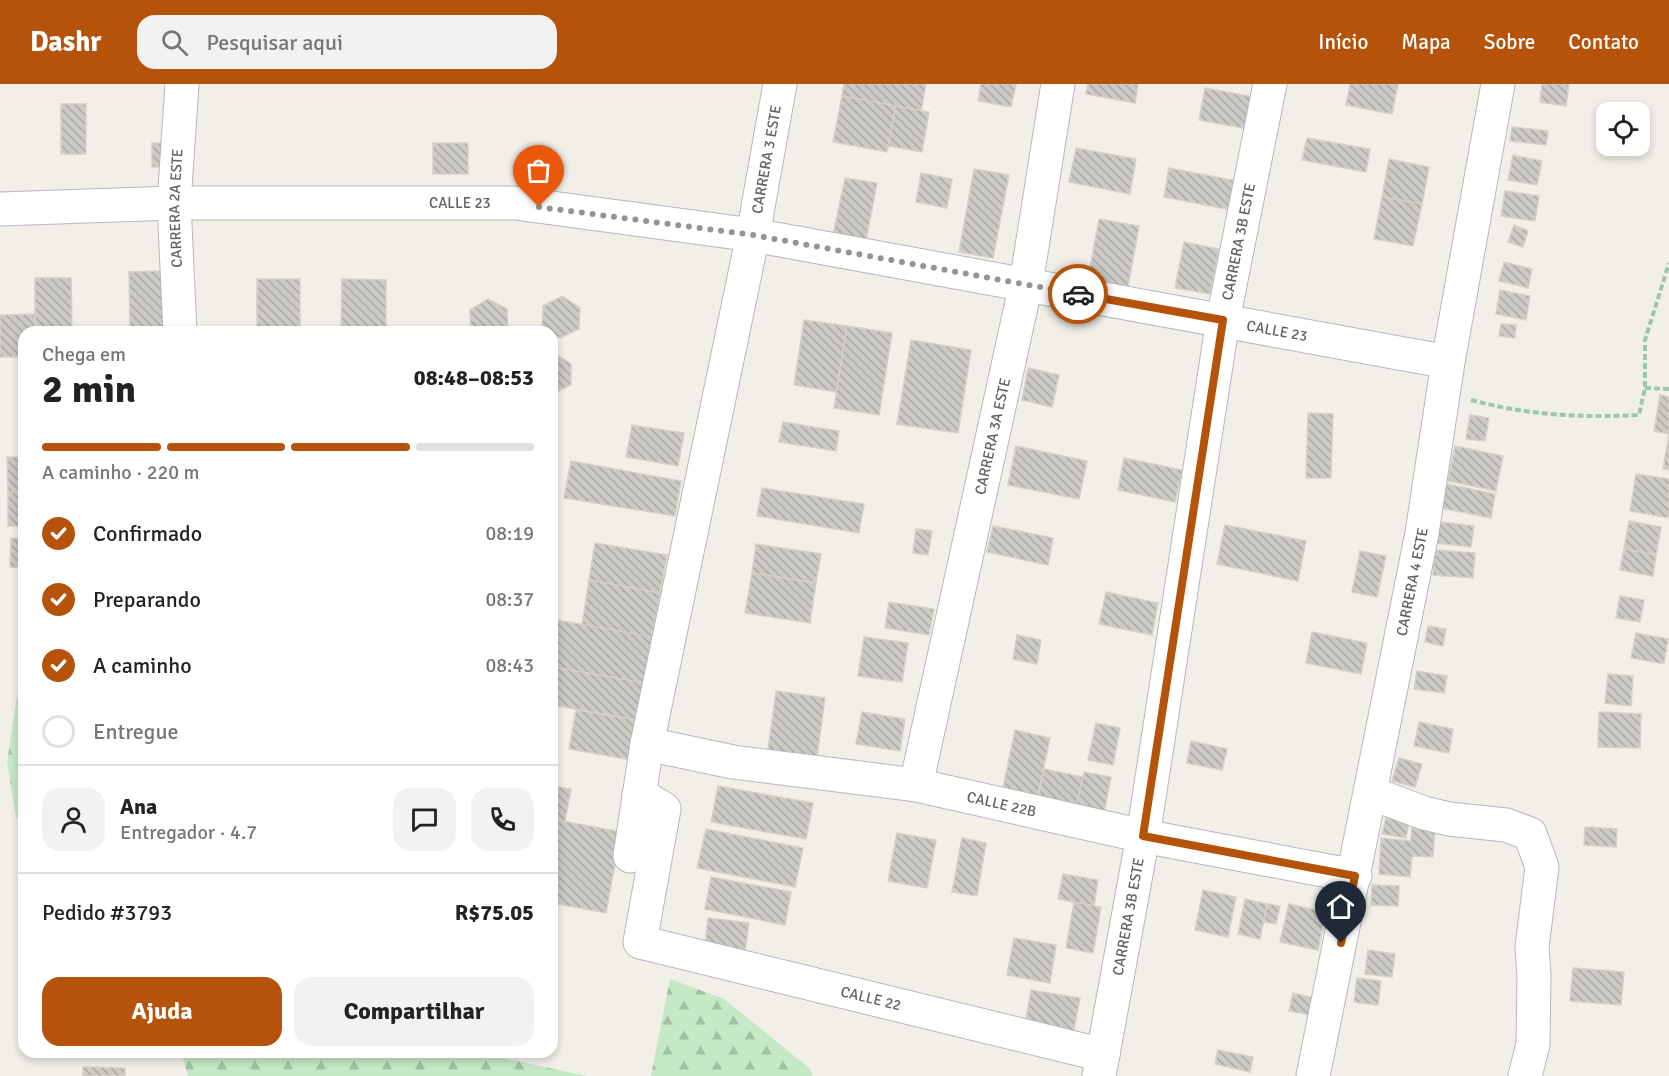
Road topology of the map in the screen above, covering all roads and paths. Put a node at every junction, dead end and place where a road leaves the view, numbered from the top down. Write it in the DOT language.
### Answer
graph roads {
  1 [pos="182,84"];
  2 [pos="780,84"];
  3 [pos="1058,84"];
  4 [pos="1270,84"];
  5 [pos="1498,84"];
  6 [pos="174,203"];
  7 [pos="0,209"];
  8 [pos="753,235"];
  9 [pos="1669,263"];
  10 [pos="1026,284"];
  11 [pos="1223,320"];
  12 [pos="180,326"];
  13 [pos="1446,377"];
  14 [pos="1645,387"];
  15 [pos="1669,389"];
  16 [pos="674,750"];
  17 [pos="916,785"];
  18 [pos="639,794"];
  19 [pos="1371,794"];
  20 [pos="1143,836"];
  21 [pos="630,856"];
  22 [pos="1355,876"];
  23 [pos="1101,1066"];
  24 [pos="1313,1076"];
  25 [pos="1526,1076"];
  1 -- 6 [label="street, CARRERA 2A ESTE"];
  2 -- 8 [label="street, CARRERA 3 ESTE"];
  3 -- 10 [label="street, CARRERA 3A ESTE"];
  4 -- 11 [label="street, CARRERA 3B ESTE"];
  5 -- 13 [label="street, CARRERA 4 ESTE"];
  6 -- 7 [label="street, CALLE 23"];
  6 -- 8 [label="street, CALLE 23"];
  6 -- 12 [label="street, CARRERA 2A ESTE"];
  8 -- 10 [label="street, CALLE 23"];
  8 -- 16 [label="street, CARRERA 3 ESTE"];
  9 -- 14 [label="path"];
  10 -- 11 [label="street, CALLE 23"];
  10 -- 17 [label="street, CARRERA 3A ESTE"];
  11 -- 13 [label="street, CALLE 23"];
  11 -- 20 [label="street, CARRERA 3B ESTE"];
  13 -- 14 [label="path"];
  13 -- 19 [label="street, CARRERA 4 ESTE"];
  14 -- 15 [label="path"];
  16 -- 17 [label="street, CALLE 22B"];
  16 -- 18 [label="street, CARRERA 3 ESTE"];
  17 -- 20 [label="street, CALLE 22B"];
  18 -- 21 [label="street, CARRERA 3 ESTE"];
  18 -- 23 [label="street, CALLE 22"];
  19 -- 22 [label="street, CARRERA 4 ESTE"];
  19 -- 25 [label="street"];
  20 -- 22 [label="street, CALLE 22B"];
  20 -- 23 [label="street, CARRERA 3B ESTE"];
  22 -- 24 [label="street, CARRERA 4 ESTE"];
}
